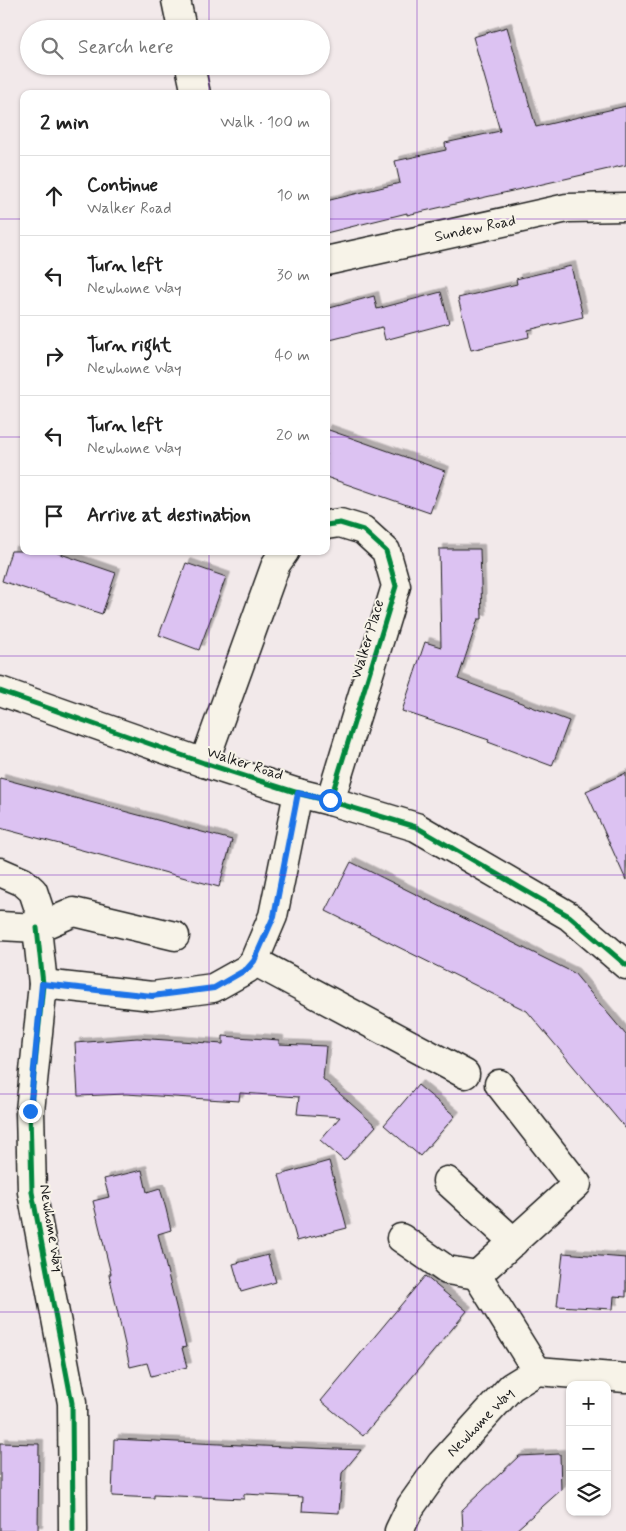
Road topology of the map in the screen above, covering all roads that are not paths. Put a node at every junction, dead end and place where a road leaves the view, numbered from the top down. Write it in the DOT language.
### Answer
graph roads {
  1 [pos="176,0"];
  2 [pos="180,20"];
  3 [pos="192,75"];
  4 [pos="195,90"];
  5 [pos="626,207"];
  6 [pos="330,260"];
  7 [pos="330,524"];
  8 [pos="282,555"];
  9 [pos="0,691"];
  10 [pos="204,763"];
  11 [pos="298,793"];
  12 [pos="330,800"];
  13 [pos="0,872"];
  14 [pos="0,926"];
  15 [pos="37,928"];
  16 [pos="175,936"];
  17 [pos="254,961"];
  18 [pos="626,966"];
  19 [pos="42,984"];
  20 [pos="465,1074"];
  21 [pos="498,1084"];
  22 [pos="448,1181"];
  23 [pos="401,1238"];
  24 [pos="514,1242"];
  25 [pos="477,1276"];
  26 [pos="537,1371"];
  27 [pos="626,1378"];
  28 [pos="72,1531"];
  29 [pos="398,1531"];
  1 -- 2 [label="street"];
  3 -- 4 [label="street"];
  5 -- 6 [label="street, Sundew Road"];
  7 -- 12 [label="street, Walker Place"];
  8 -- 10 [label="street"];
  9 -- 10 [label="street, Walker Road"];
  10 -- 11 [label="street, Walker Road"];
  11 -- 12 [label="street, Walker Road"];
  11 -- 17 [label="street"];
  12 -- 18 [label="street, Walker Road"];
  13 -- 15 [label="street, Newhome Way"];
  14 -- 15 [label="street"];
  15 -- 16 [label="street"];
  15 -- 19 [label="street, Newhome Way"];
  17 -- 19 [label="street"];
  17 -- 20 [label="street"];
  19 -- 28 [label="street, Newhome Way"];
  21 -- 24 [label="street"];
  22 -- 24 [label="street"];
  23 -- 25 [label="street"];
  24 -- 25 [label="street"];
  25 -- 26 [label="street"];
  26 -- 27 [label="street"];
  26 -- 29 [label="street, Newhome Way"];
}
